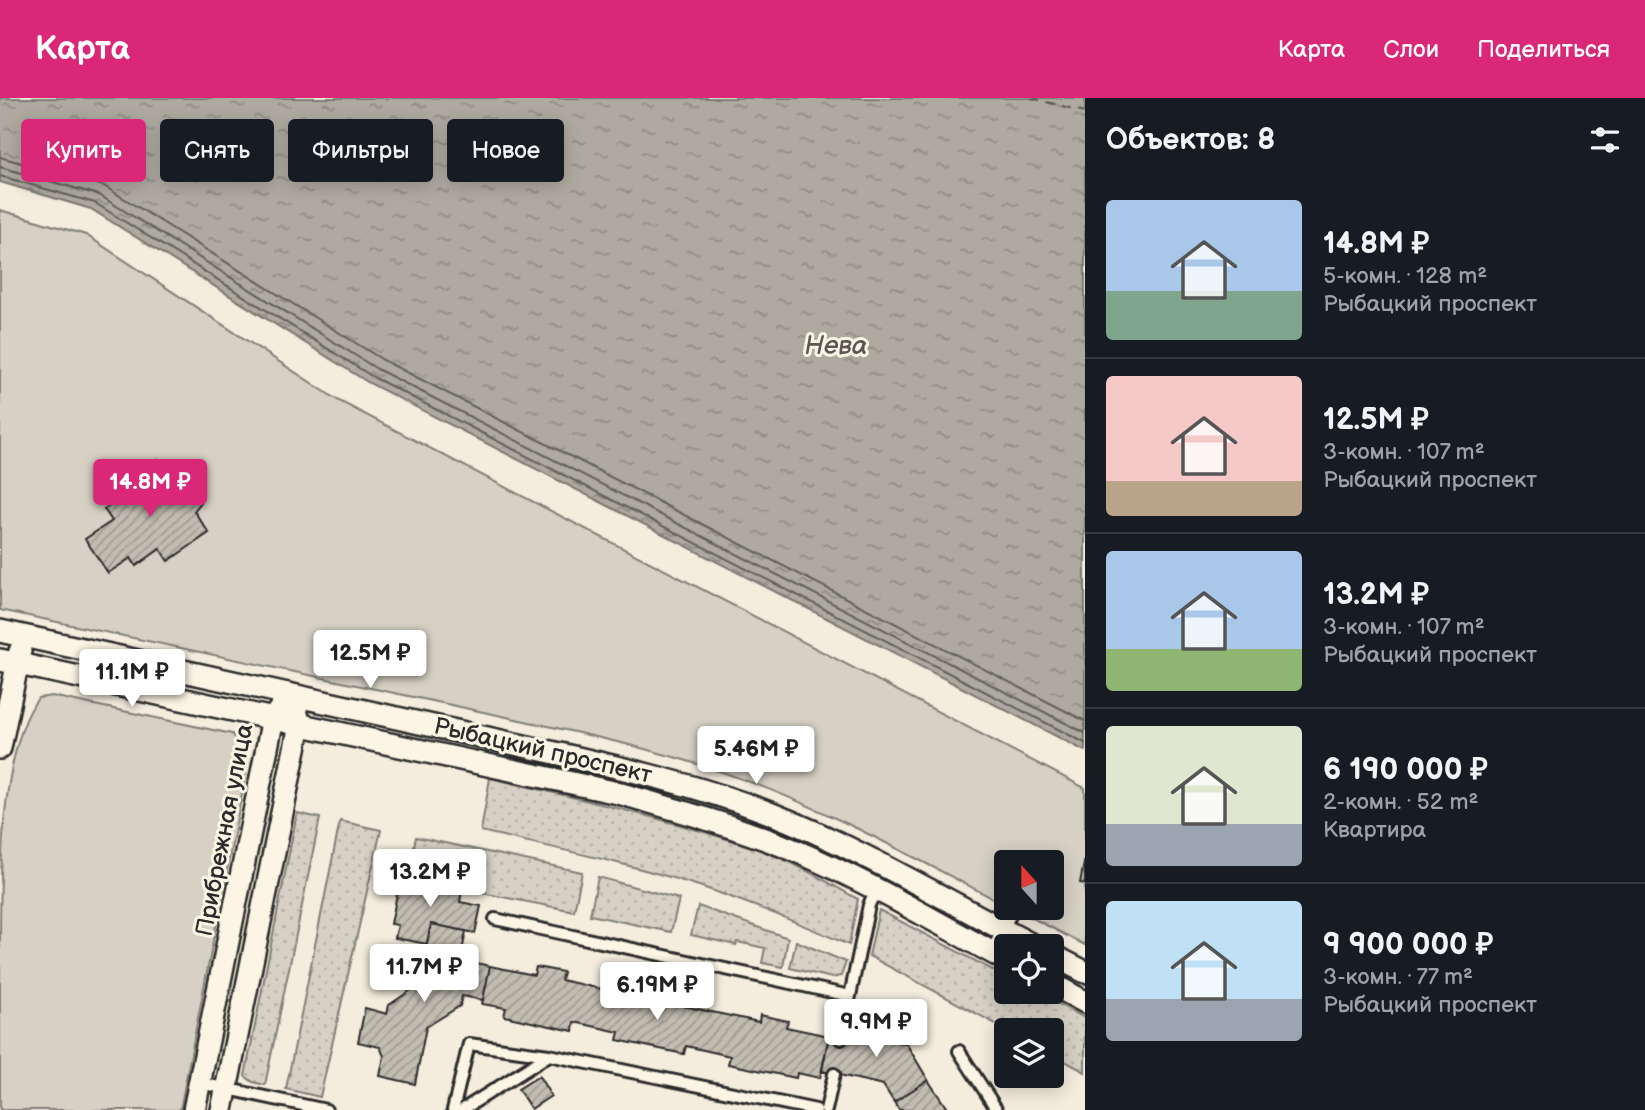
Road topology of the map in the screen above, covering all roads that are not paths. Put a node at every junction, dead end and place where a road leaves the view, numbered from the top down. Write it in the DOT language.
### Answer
graph roads {
  1 [pos="0,631"];
  2 [pos="23,636"];
  3 [pos="9,662"];
  4 [pos="292,694"];
  5 [pos="273,718"];
  6 [pos="300,724"];
  7 [pos="0,748"];
  8 [pos="887,868"];
  9 [pos="876,890"];
  10 [pos="495,919"];
  11 [pos="1008,920"];
  12 [pos="1003,930"];
  13 [pos="1002,934"];
  14 [pos="1011,934"];
  15 [pos="994,953"];
  16 [pos="1064,961"];
  17 [pos="1085,972"];
  18 [pos="1064,991"];
  19 [pos="850,996"];
  20 [pos="1085,1002"];
  21 [pos="841,1039"];
  22 [pos="959,1051"];
  23 [pos="549,1055"];
  24 [pos="834,1074"];
  25 [pos="200,1083"];
  26 [pos="226,1088"];
  27 [pos="194,1110"];
  28 [pos="222,1110"];
  29 [pos="321,1110"];
  30 [pos="453,1110"];
  31 [pos="462,1110"];
  32 [pos="816,1110"];
  33 [pos="826,1110"];
  34 [pos="997,1110"];
  1 -- 2 [label="street, Рыбацкий проспект"];
  2 -- 3 [label="street"];
  2 -- 4 [label="street, Рыбацкий проспект"];
  3 -- 5 [label="street, Рыбацкий проспект"];
  3 -- 7 [label="street"];
  4 -- 5 [label="street, Прибрежная улица"];
  4 -- 6 [label="street"];
  4 -- 8 [label="street, Рыбацкий проспект"];
  5 -- 6 [label="street, Рыбацкий проспект"];
  5 -- 25 [label="street, Прибрежная улица"];
  6 -- 9 [label="street, Рыбацкий проспект"];
  6 -- 26 [label="street"];
  8 -- 9 [label="lane"];
  8 -- 12 [label="street, Рыбацкий проспект"];
  9 -- 15 [label="street, Рыбацкий проспект"];
  9 -- 19 [label="lane"];
  10 -- 19 [label="lane"];
  11 -- 12 [label="lane"];
  12 -- 13 [label="lane"];
  12 -- 14 [label="street, Рыбацкий проспект"];
  16 -- 17 [label="street"];
  18 -- 20 [label="street"];
  19 -- 21 [label="lane"];
  22 -- 34 [label="lane"];
  23 -- 30 [label="lane"];
  23 -- 31 [label="lane"];
  23 -- 32 [label="lane"];
  24 -- 33 [label="lane"];
  25 -- 26 [label="lane"];
  25 -- 27 [label="street, Прибрежная улица"];
  26 -- 28 [label="street"];
  26 -- 29 [label="lane"];
}
